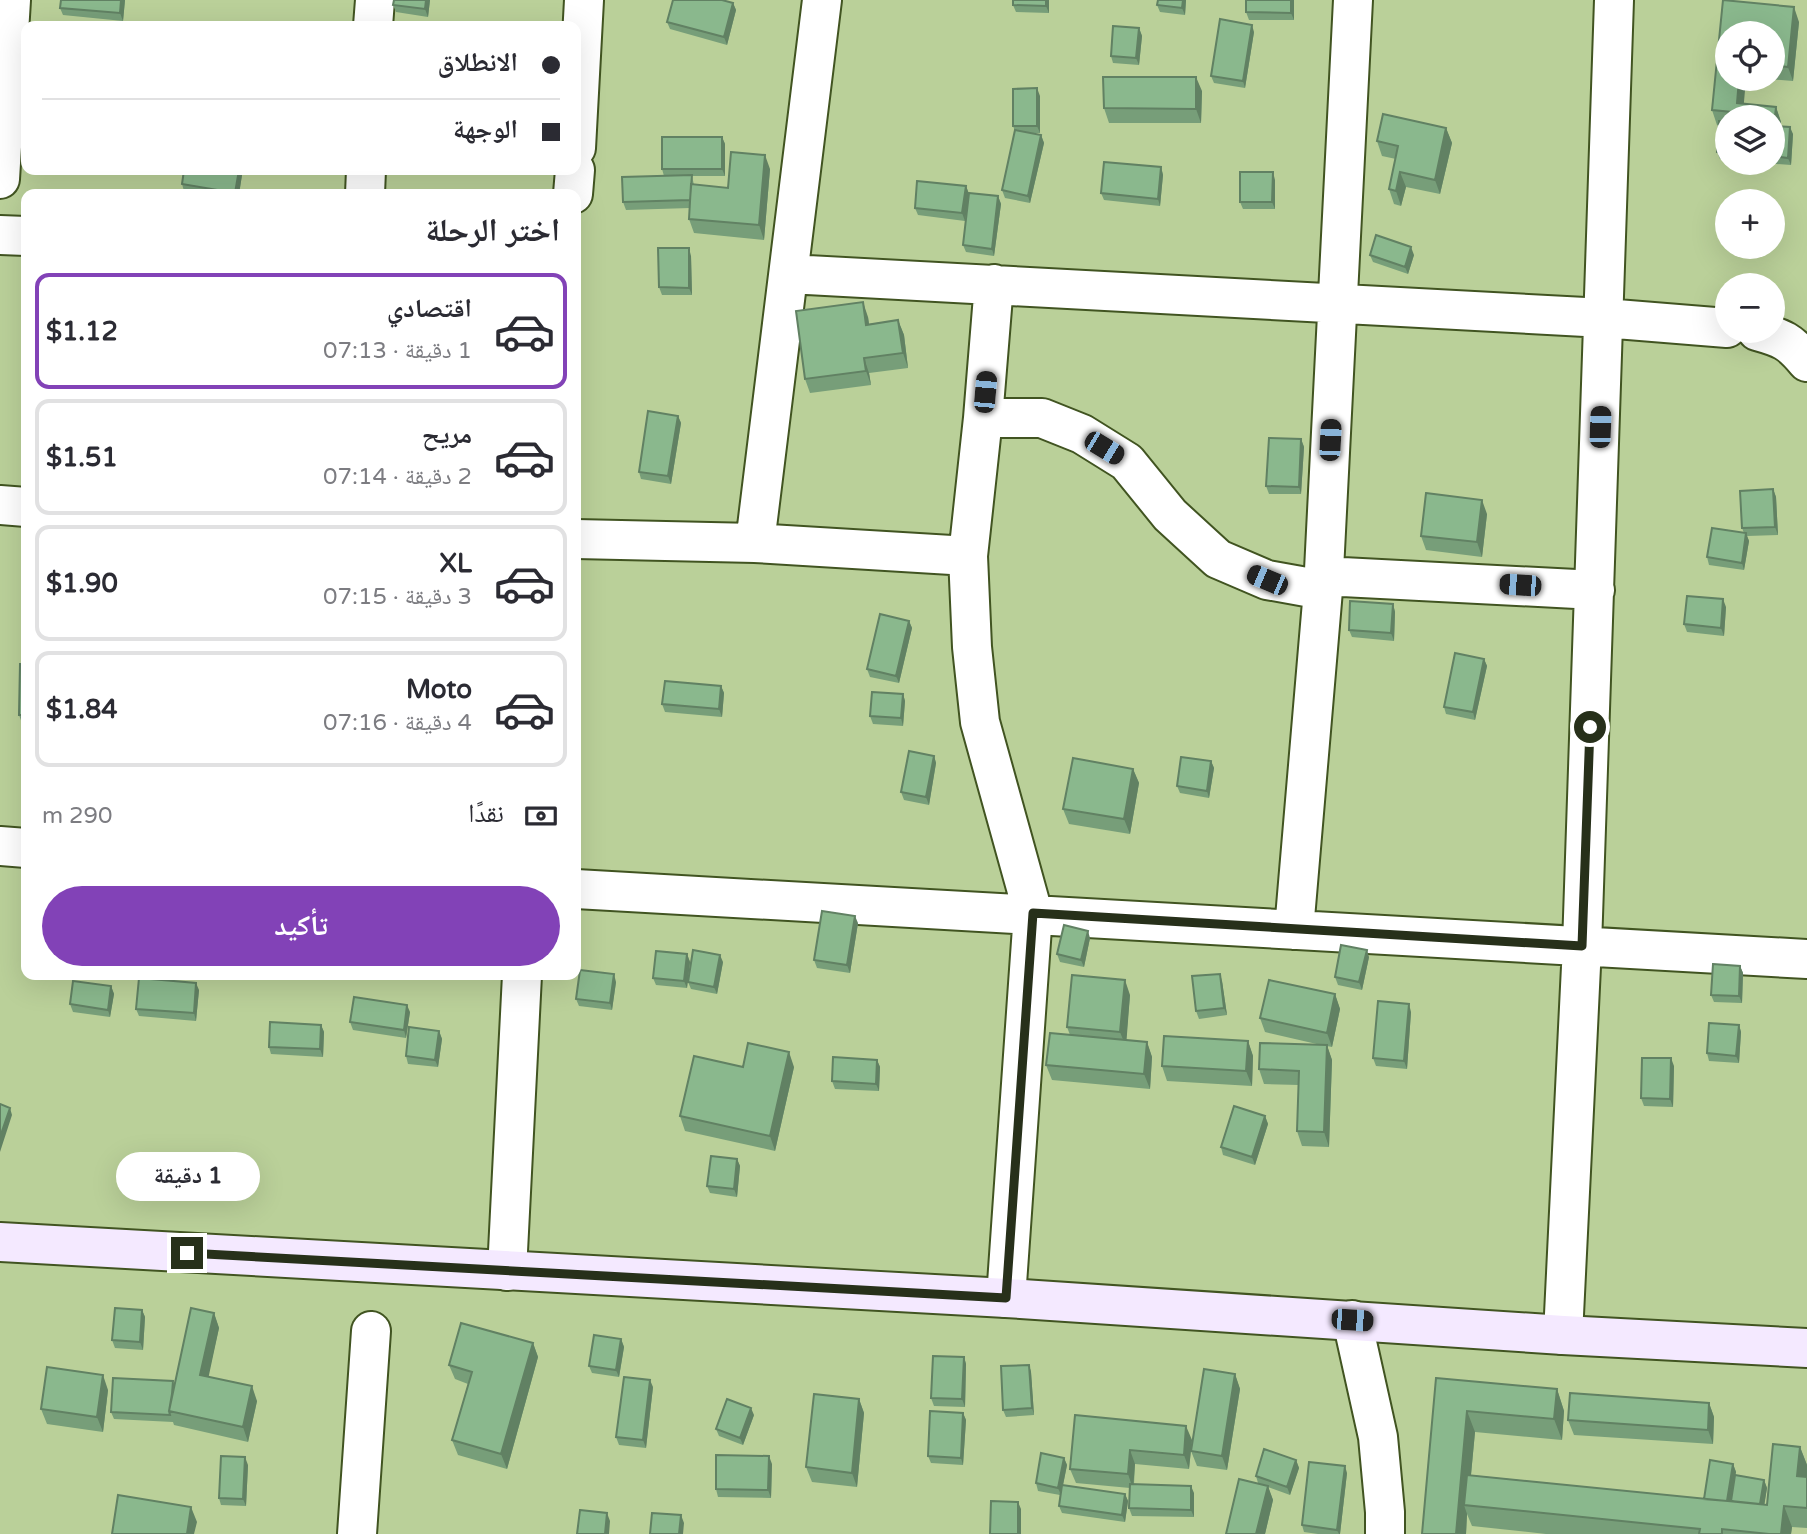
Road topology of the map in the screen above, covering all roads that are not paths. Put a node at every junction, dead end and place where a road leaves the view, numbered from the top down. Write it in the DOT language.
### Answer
graph roads {
  1 [pos="10,0"];
  2 [pos="374,0"];
  3 [pos="584,0"];
  4 [pos="822,0"];
  5 [pos="1353,0"];
  6 [pos="1614,0"];
  7 [pos="373,21"];
  8 [pos="581,56"];
  9 [pos="0,179"];
  10 [pos="0,235"];
  11 [pos="21,236"];
  12 [pos="789,274"];
  13 [pos="994,284"];
  14 [pos="1338,303"];
  15 [pos="1604,318"];
  16 [pos="1715,327"];
  17 [pos="1785,340"];
  18 [pos="1807,362"];
  19 [pos="983,418"];
  20 [pos="0,506"];
  21 [pos="21,507"];
  22 [pos="581,539"];
  23 [pos="755,543"];
  24 [pos="968,555"];
  25 [pos="1323,583"];
  26 [pos="1595,590"];
  27 [pos="0,846"];
  28 [pos="21,848"];
  29 [pos="581,889"];
  30 [pos="1033,913"];
  31 [pos="1294,930"];
  32 [pos="1582,946"];
  33 [pos="1807,959"];
  34 [pos="522,980"];
  35 [pos="0,1242"];
  36 [pos="507,1271"];
  37 [pos="1006,1298"];
  38 [pos="1352,1320"];
  39 [pos="371,1331"];
  40 [pos="1563,1335"];
  41 [pos="1807,1348"];
  42 [pos="357,1534"];
  43 [pos="1385,1534"];
  1 -- 9 [label="street"];
  2 -- 7 [label="street"];
  3 -- 8 [label="street"];
  4 -- 12 [label="street"];
  5 -- 14 [label="street"];
  6 -- 15 [label="street"];
  10 -- 11 [label="street"];
  12 -- 13 [label="street"];
  12 -- 23 [label="street"];
  13 -- 14 [label="street"];
  13 -- 19 [label="street"];
  14 -- 15 [label="street"];
  14 -- 25 [label="street"];
  15 -- 16 [label="street"];
  15 -- 26 [label="street"];
  17 -- 18 [label="street"];
  19 -- 24 [label="street"];
  19 -- 25 [label="street"];
  20 -- 21 [label="street"];
  22 -- 23 [label="street"];
  23 -- 24 [label="street"];
  24 -- 30 [label="street"];
  25 -- 26 [label="street"];
  25 -- 31 [label="street"];
  26 -- 32 [label="street"];
  27 -- 28 [label="street"];
  29 -- 30 [label="street"];
  30 -- 31 [label="street"];
  30 -- 37 [label="street"];
  31 -- 32 [label="street"];
  32 -- 33 [label="street"];
  32 -- 40 [label="street"];
  34 -- 36 [label="street"];
  35 -- 36 [label="main road"];
  36 -- 37 [label="main road"];
  37 -- 38 [label="main road"];
  38 -- 40 [label="main road"];
  38 -- 43 [label="street"];
  39 -- 42 [label="street"];
  40 -- 41 [label="main road"];
}
